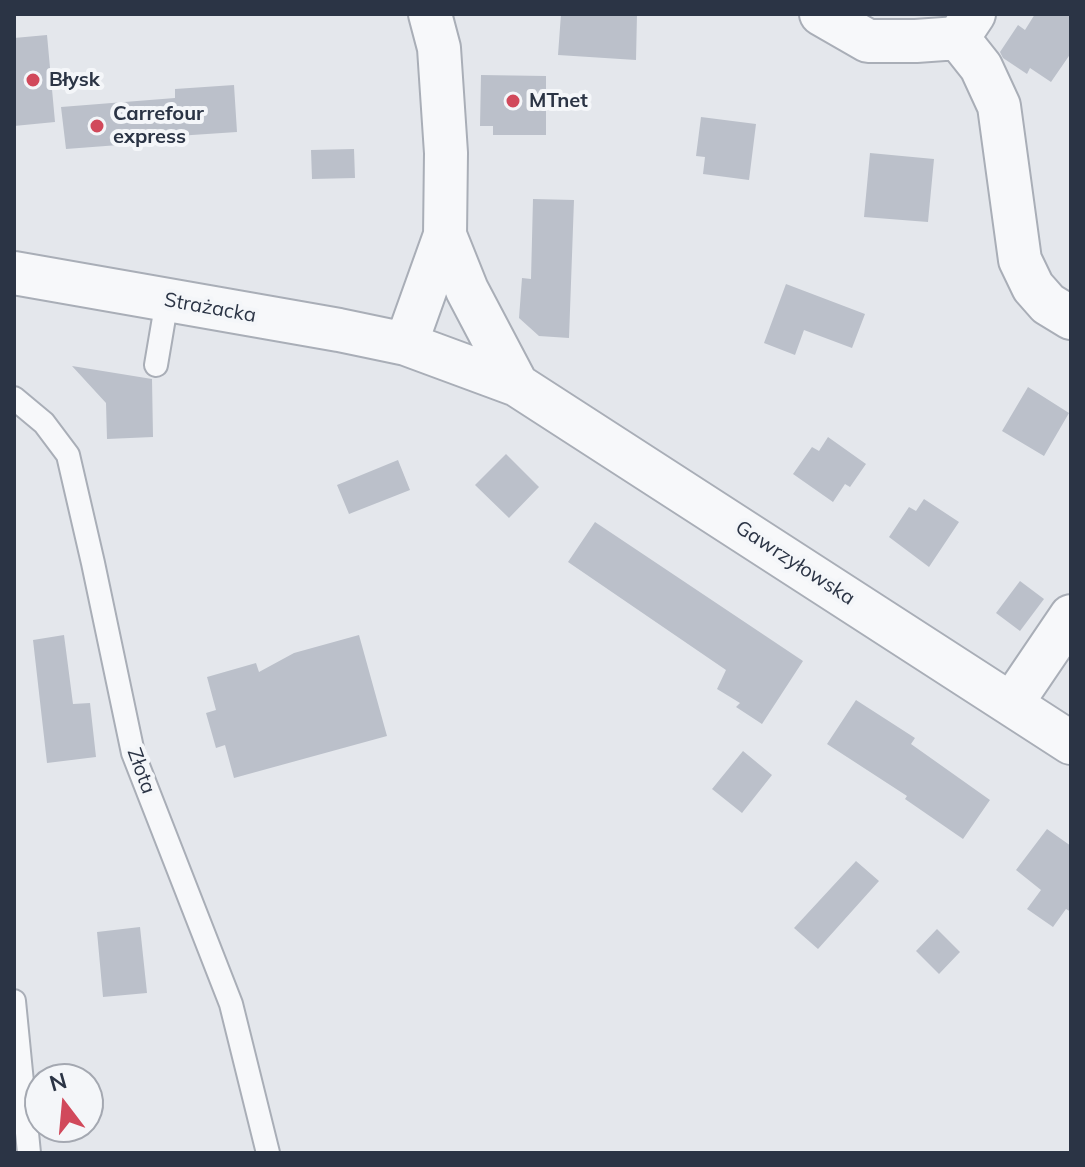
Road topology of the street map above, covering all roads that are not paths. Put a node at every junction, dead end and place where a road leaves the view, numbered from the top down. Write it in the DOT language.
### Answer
graph roads {
  1 [pos="430,14"];
  2 [pos="821,14"];
  3 [pos="966,26"];
  4 [pos="445,235"];
  5 [pos="14,273"];
  6 [pos="167,300"];
  7 [pos="1071,318"];
  8 [pos="406,344"];
  9 [pos="156,365"];
  10 [pos="517,385"];
  11 [pos="14,398"];
  12 [pos="1071,616"];
  13 [pos="1012,703"];
  14 [pos="1071,743"];
  15 [pos="14,1001"];
  16 [pos="29,1153"];
  17 [pos="268,1153"];
  1 -- 4 [label="street, Gawrzyłowska"];
  2 -- 3 [label="street"];
  3 -- 7 [label="street"];
  4 -- 8 [label="street, Gawrzyłowska"];
  4 -- 10 [label="street, Gawrzyłowska"];
  5 -- 6 [label="street, Strażacka"];
  6 -- 8 [label="street, Strażacka"];
  6 -- 9 [label="lane"];
  8 -- 10 [label="street, Gawrzyłowska"];
  10 -- 13 [label="street, Gawrzyłowska"];
  11 -- 17 [label="lane, Złota"];
  12 -- 13 [label="street"];
  13 -- 14 [label="street, Gawrzyłowska"];
  15 -- 16 [label="lane"];
}
